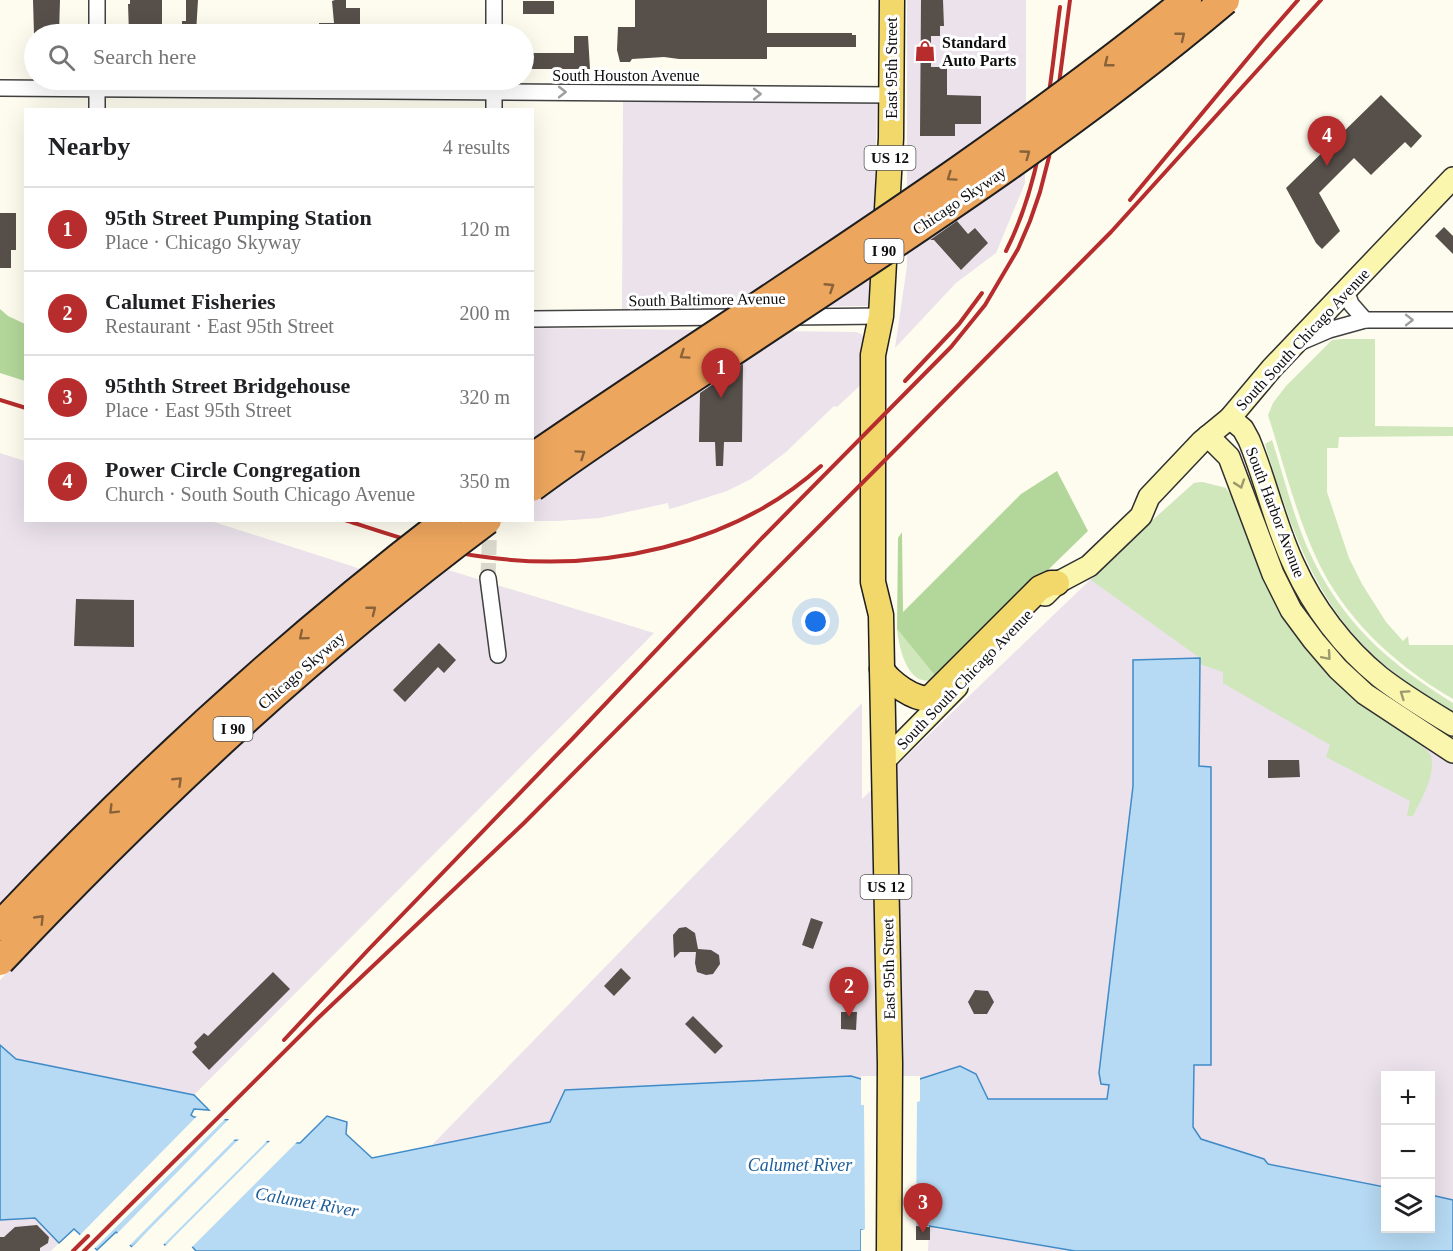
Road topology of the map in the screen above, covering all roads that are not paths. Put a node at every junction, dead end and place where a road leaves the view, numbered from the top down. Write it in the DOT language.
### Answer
graph roads {
  1 [pos="97,0"];
  2 [pos="494,0"];
  3 [pos="892,0"];
  4 [pos="1187,0"];
  5 [pos="1225,0"];
  6 [pos="97,24"];
  7 [pos="494,24"];
  8 [pos="24,87"];
  9 [pos="534,87"];
  10 [pos="0,88"];
  11 [pos="97,90"];
  12 [pos="494,90"];
  13 [pos="891,95"];
  14 [pos="97,108"];
  15 [pos="494,108"];
  16 [pos="1453,178"];
  17 [pos="1346,290"];
  18 [pos="881,316"];
  19 [pos="534,319"];
  20 [pos="1365,320"];
  21 [pos="1453,320"];
  22 [pos="1293,346"];
  23 [pos="1230,418"];
  24 [pos="1208,436"];
  25 [pos="534,457"];
  26 [pos="534,486"];
  27 [pos="444,522"];
  28 [pos="484,522"];
  29 [pos="488,578"];
  30 [pos="1064,580"];
  31 [pos="498,655"];
  32 [pos="882,669"];
  33 [pos="1453,725"];
  34 [pos="1453,752"];
  35 [pos="884,761"];
  36 [pos="0,926"];
  37 [pos="0,961"];
  38 [pos="889,1251"];
  1 -- 6 [label="street"];
  2 -- 7 [label="street"];
  3 -- 13 [label="main road, East 95th Street / US 12"];
  4 -- 25 [label="highway, Chicago Skyway / I 90, one-way, bridge"];
  26 -- 5 [label="highway, Chicago Skyway / I 90, one-way, bridge"];
  8 -- 10 [label="street, South Houston Avenue"];
  9 -- 13 [label="street, South Houston Avenue, one-way"];
  11 -- 14 [label="street"];
  12 -- 15 [label="street"];
  13 -- 18 [label="main road, East 95th Street / US 12"];
  16 -- 17 [label="main road, South South Chicago Avenue"];
  17 -- 20 [label="street"];
  17 -- 22 [label="main road, South South Chicago Avenue"];
  18 -- 19 [label="street, South Baltimore Avenue"];
  18 -- 32 [label="main road, East 95th Street / US 12"];
  20 -- 21 [label="street, one-way"];
  20 -- 22 [label="street"];
  22 -- 23 [label="main road, South South Chicago Avenue"];
  23 -- 24 [label="main road, South South Chicago Avenue"];
  33 -- 23 [label="main road, South Harbor Avenue, one-way"];
  24 -- 30 [label="main road, South South Chicago Avenue"];
  24 -- 34 [label="main road, South Harbor Avenue, one-way"];
  27 -- 36 [label="highway, Chicago Skyway / I 90, one-way, bridge"];
  37 -- 28 [label="highway, Chicago Skyway / I 90, one-way, bridge"];
  29 -- 31 [label="street"];
  30 -- 32 [label="main road"];
  30 -- 35 [label="main road, South South Chicago Avenue"];
  32 -- 35 [label="main road, East 95th Street / US 12"];
  35 -- 38 [label="main road, East 95th Street / US 12"];
}
